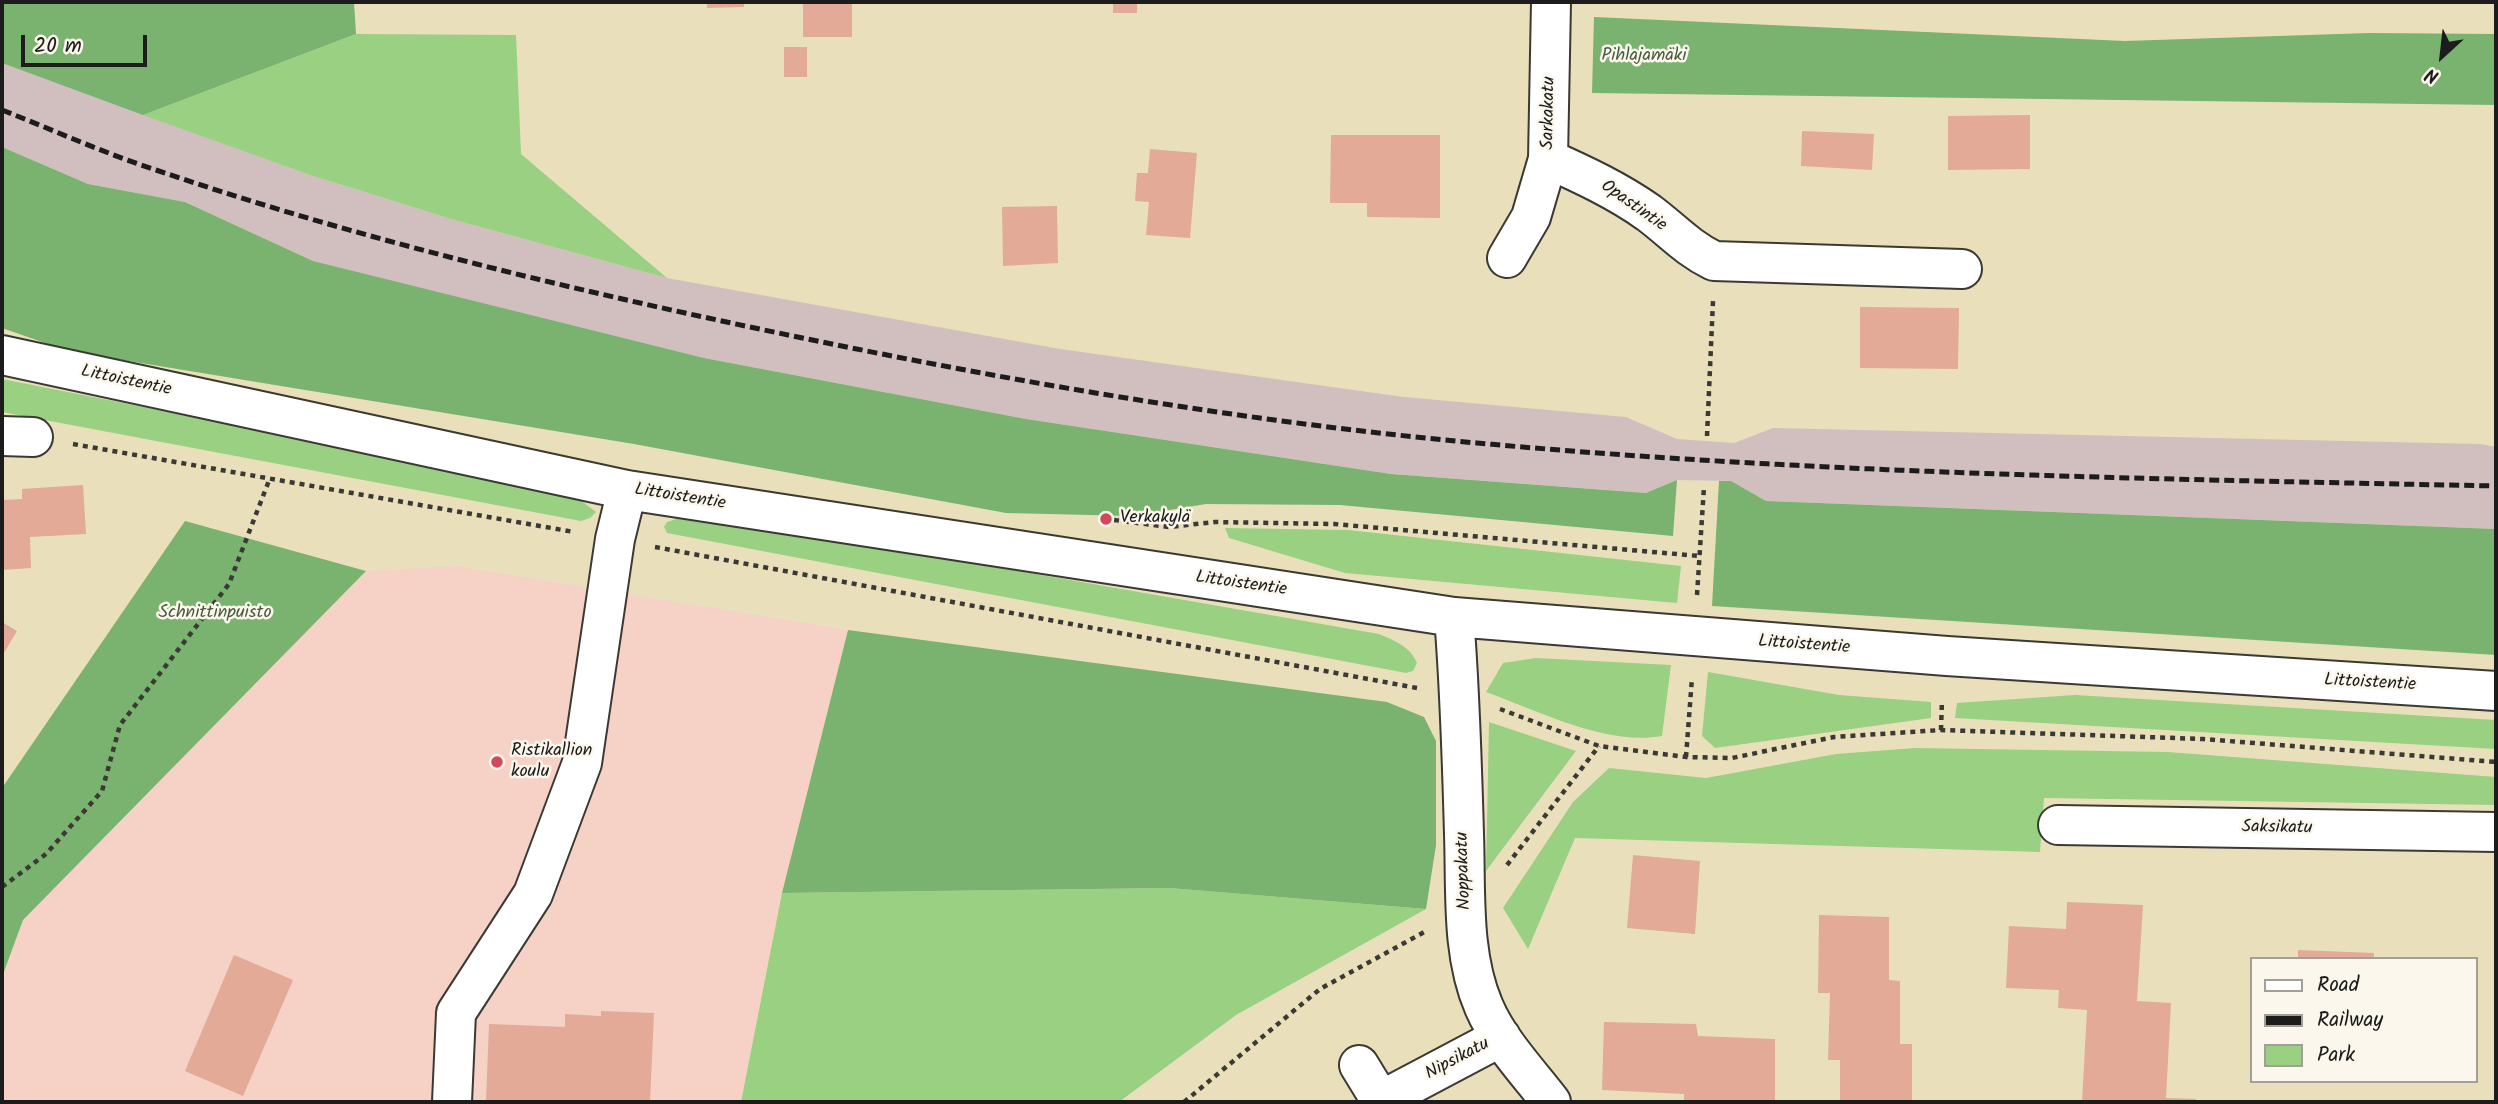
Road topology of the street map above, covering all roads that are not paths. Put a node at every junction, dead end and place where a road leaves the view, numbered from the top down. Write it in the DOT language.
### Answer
graph roads {
  1 [pos="1551,2"];
  2 [pos="1548,159"];
  3 [pos="1507,258"];
  4 [pos="1962,269"];
  5 [pos="2,355"];
  6 [pos="628,490"];
  7 [pos="1454,617"];
  8 [pos="2496,691"];
  9 [pos="2058,825"];
  10 [pos="2496,832"];
  11 [pos="1501,1037"];
  12 [pos="1359,1065"];
  13 [pos="1379,1101"];
  14 [pos="452,1102"];
  15 [pos="1551,1102"];
  1 -- 2 [label="street, Sarkakatu"];
  2 -- 3 [label="street, Sarkakatu"];
  2 -- 4 [label="street, Opastintie"];
  5 -- 6 [label="street, Littoistentie"];
  6 -- 7 [label="street, Littoistentie"];
  6 -- 14 [label="street"];
  7 -- 8 [label="street, Littoistentie"];
  7 -- 11 [label="street, Noppakatu"];
  9 -- 10 [label="street, Saksikatu"];
  11 -- 13 [label="street, Nipsikatu"];
  11 -- 15 [label="street, Noppakatu"];
  12 -- 13 [label="street"];
}
